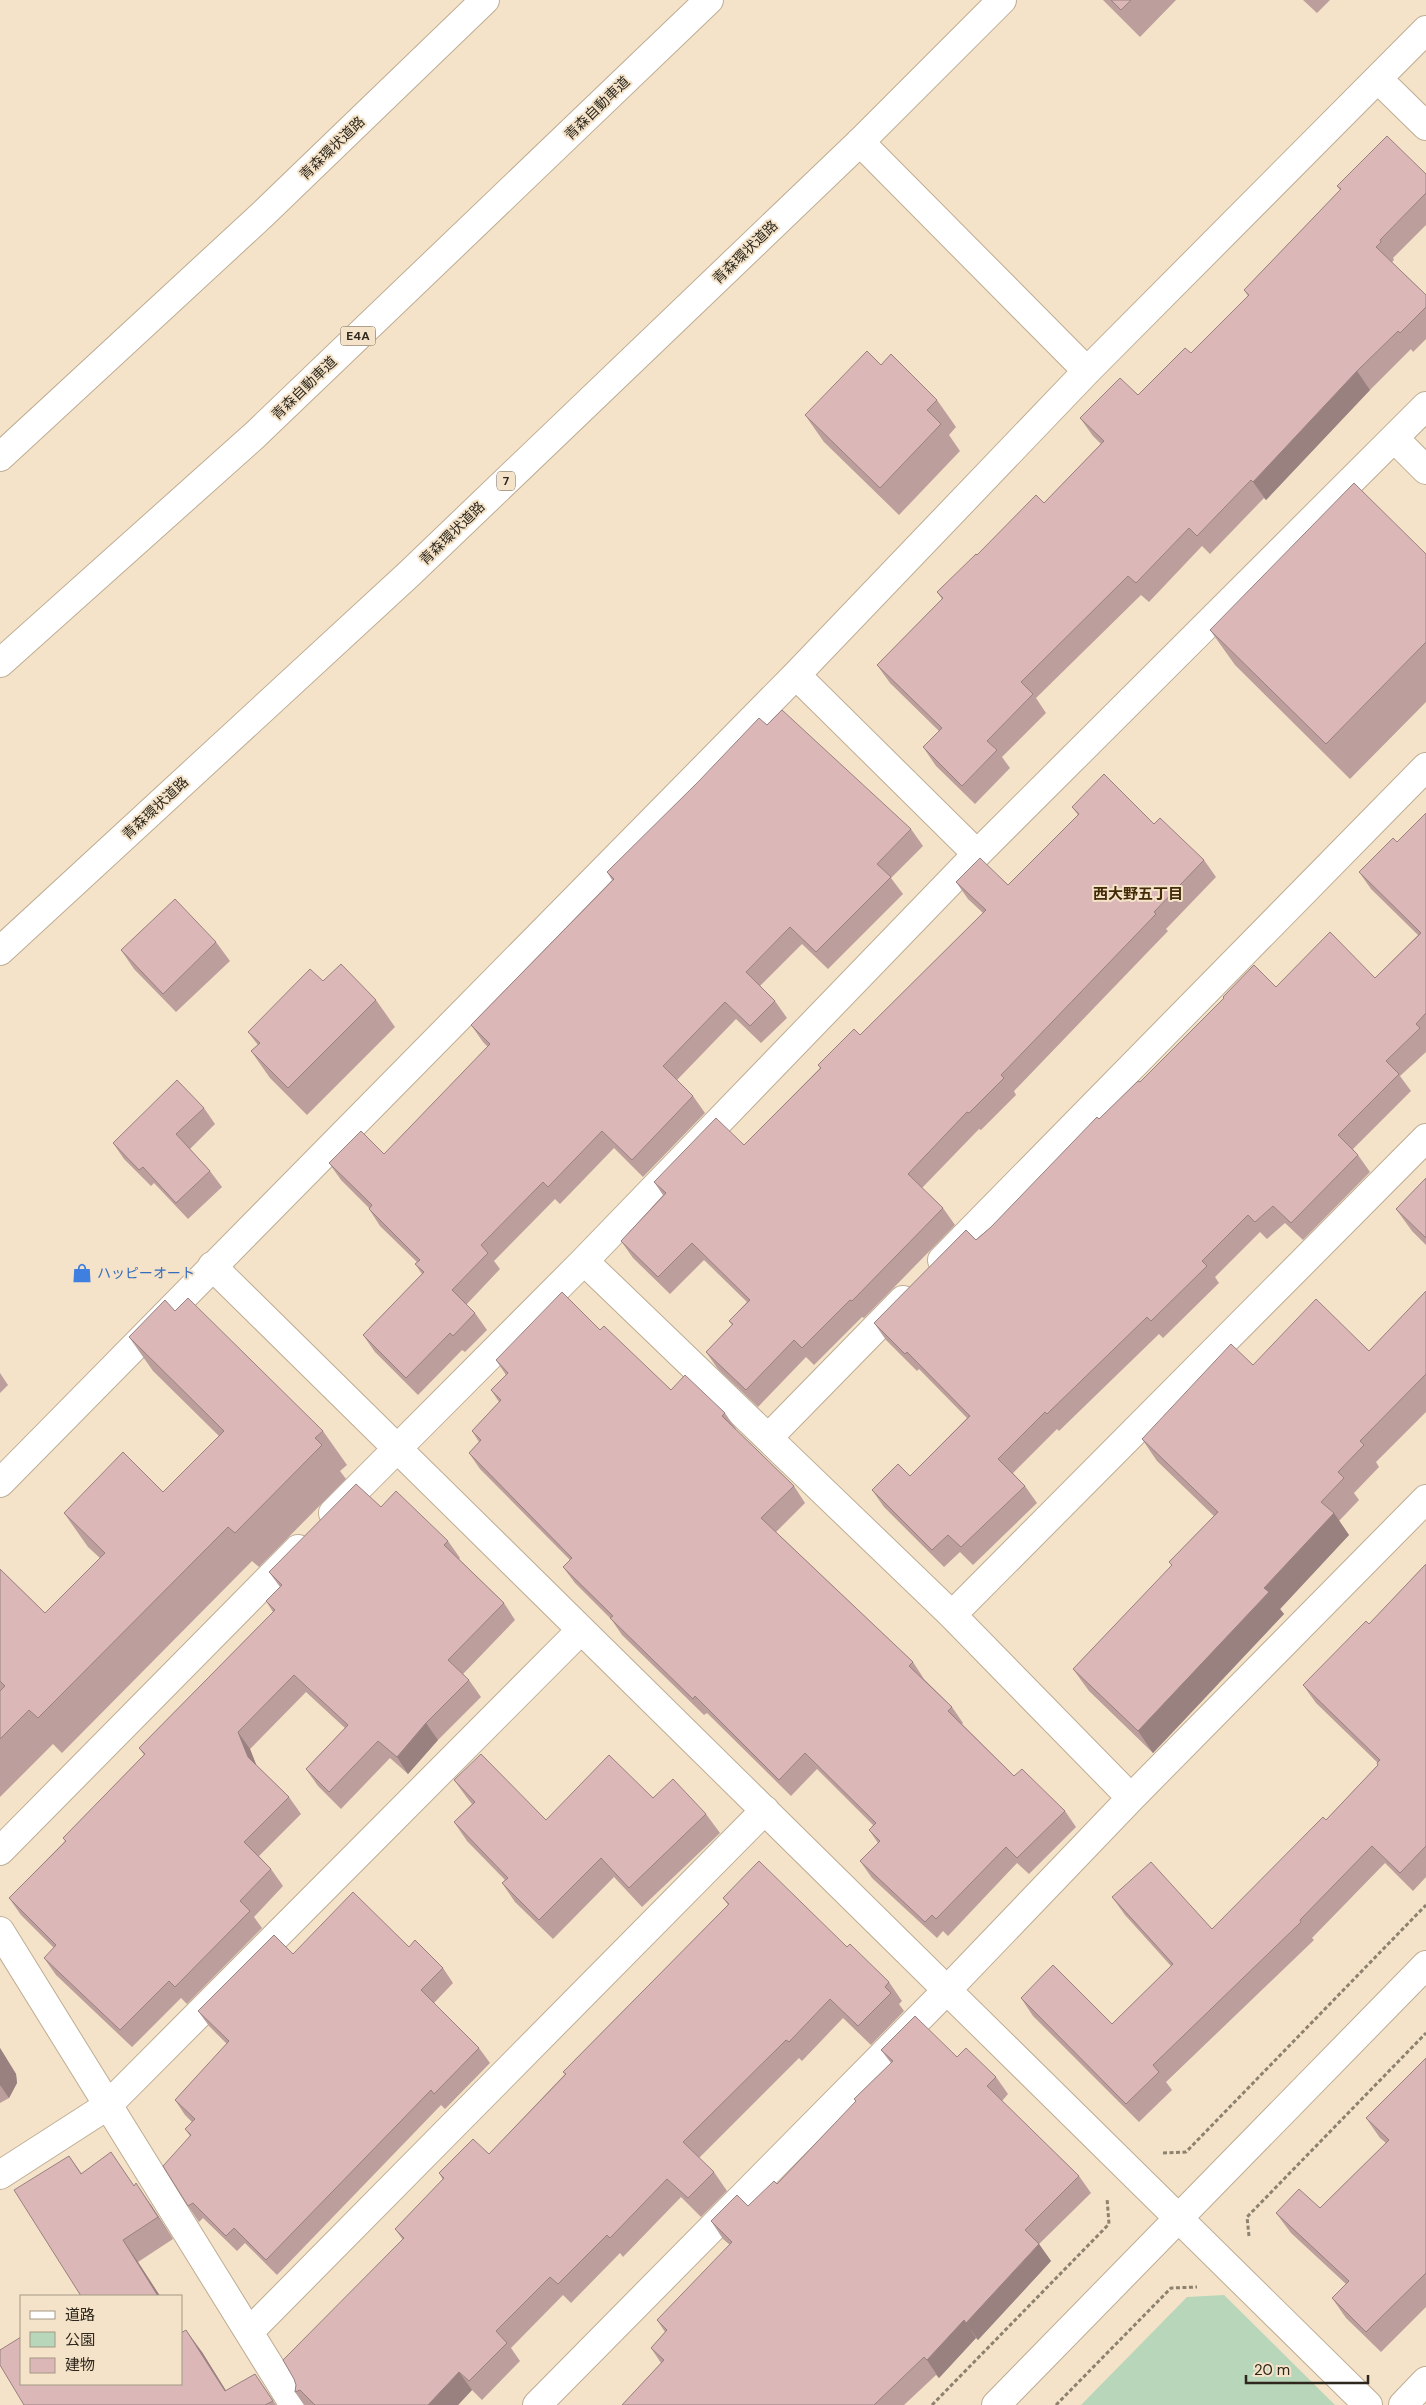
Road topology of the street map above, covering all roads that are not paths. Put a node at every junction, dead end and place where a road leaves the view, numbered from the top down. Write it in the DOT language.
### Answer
graph roads {
  1 [pos="485,0"];
  2 [pos="709,0"];
  3 [pos="1002,0"];
  4 [pos="1426,30"];
  5 [pos="1378,78"];
  6 [pos="1426,126"];
  7 [pos="860,142"];
  8 [pos="1087,371"];
  9 [pos="1426,406"];
  10 [pos="1394,438"];
  11 [pos="0,457"];
  12 [pos="1426,470"];
  13 [pos="0,664"];
  14 [pos="796,675"];
  15 [pos="1426,767"];
  16 [pos="977,854"];
  17 [pos="0,951"];
  18 [pos="1426,1138"];
  19 [pos="584,1261"];
  20 [pos="212,1266"];
  21 [pos="769,1437"];
  22 [pos="397,1448"];
  23 [pos="0,1483"];
  24 [pos="1426,1499"];
  25 [pos="952,1615"];
  26 [pos="581,1630"];
  27 [pos="1131,1798"];
  28 [pos="765,1810"];
  29 [pos="0,1851"];
  30 [pos="0,1931"];
  31 [pos="1426,1965"];
  32 [pos="948,1989"];
  33 [pos="107,2106"];
  34 [pos="0,2175"];
  35 [pos="1178,2218"];
  36 [pos="250,2332"];
  37 [pos="1426,2381"];
  38 [pos="294,2405"];
  39 [pos="537,2405"];
  40 [pos="996,2405"];
  41 [pos="1368,2405"];
  42 [pos="1403,2405"];
  1 -- 11 [label="main road, 青森環状道路"];
  2 -- 13 [label="main road, 青森自動車道 / E4A"];
  3 -- 7 [label="main road, 青森環状道路 / 7"];
  4 -- 5 [label="main road"];
  5 -- 6 [label="main road"];
  5 -- 8 [label="main road"];
  7 -- 8 [label="main road"];
  7 -- 17 [label="main road, 青森環状道路 / 7"];
  8 -- 14 [label="main road"];
  9 -- 10 [label="main road"];
  10 -- 12 [label="main road"];
  10 -- 16 [label="main road"];
  14 -- 16 [label="main road"];
  14 -- 20 [label="main road"];
  15 -- 21 [label="main road"];
  16 -- 19 [label="main road"];
  18 -- 25 [label="main road"];
  19 -- 21 [label="main road"];
  19 -- 22 [label="main road"];
  20 -- 22 [label="main road"];
  20 -- 23 [label="main road"];
  21 -- 25 [label="main road"];
  22 -- 26 [label="main road"];
  22 -- 29 [label="main road"];
  24 -- 27 [label="main road"];
  25 -- 27 [label="main road"];
  26 -- 28 [label="main road"];
  26 -- 33 [label="main road"];
  27 -- 32 [label="main road"];
  28 -- 32 [label="main road"];
  28 -- 36 [label="main road"];
  30 -- 33 [label="main road"];
  31 -- 35 [label="main road"];
  32 -- 35 [label="main road"];
  32 -- 39 [label="main road"];
  33 -- 34 [label="main road"];
  33 -- 36 [label="main road"];
  35 -- 40 [label="main road"];
  35 -- 41 [label="main road"];
  36 -- 38 [label="main road"];
  37 -- 42 [label="main road"];
}
